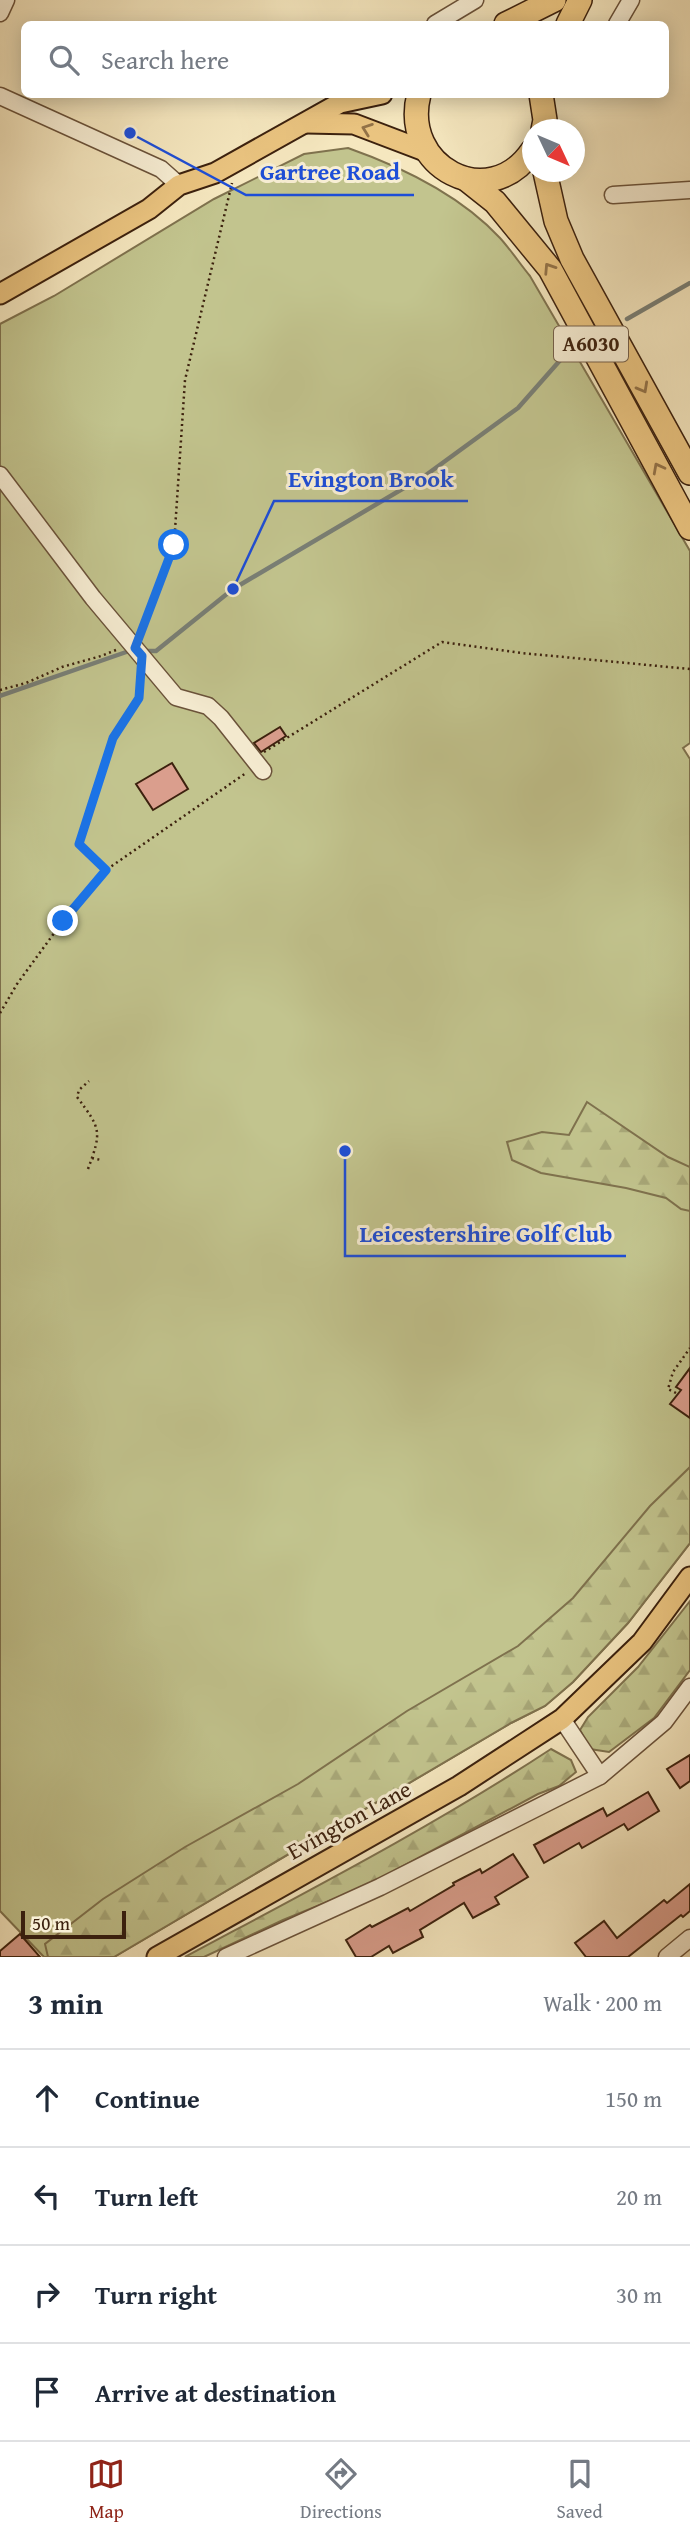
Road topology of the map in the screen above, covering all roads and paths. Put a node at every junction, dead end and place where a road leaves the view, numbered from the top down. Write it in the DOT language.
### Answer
graph roads {
  1 [pos="6,0"];
  2 [pos="475,0"];
  3 [pos="554,0"];
  4 [pos="580,0"];
  5 [pos="631,0"];
  6 [pos="0,13"];
  7 [pos="440,21"];
  8 [pos="512,21"];
  9 [pos="570,21"];
  10 [pos="619,21"];
  11 [pos="0,96"];
  12 [pos="363,98"];
  13 [pos="418,98"];
  14 [pos="542,98"];
  15 [pos="545,119"];
  16 [pos="305,123"];
  17 [pos="425,151"];
  18 [pos="522,165"];
  19 [pos="466,179"];
  20 [pos="547,182"];
  21 [pos="222,183"];
  22 [pos="179,185"];
  23 [pos="690,190"];
  24 [pos="613,195"];
  25 [pos="0,294"];
  26 [pos="690,473"];
  27 [pos="0,475"];
  28 [pos="690,528"];
  29 [pos="136,648"];
  30 [pos="690,669"];
  31 [pos="0,690"];
  32 [pos="263,771"];
  33 [pos="106,870"];
  34 [pos="0,1013"];
  35 [pos="89,1081"];
  36 [pos="92,1158"];
  37 [pos="101,1160"];
  38 [pos="88,1169"];
  39 [pos="690,1348"];
  40 [pos="676,1393"];
  41 [pos="690,1577"];
  42 [pos="690,1687"];
  43 [pos="562,1719"];
  44 [pos="600,1776"];
  45 [pos="690,1938"];
  46 [pos="157,1957"];
  47 [pos="226,1957"];
  48 [pos="667,1957"];
  1 -- 6 [label="street"];
  2 -- 7 [label="street"];
  3 -- 8 [label="highway"];
  4 -- 9 [label="highway"];
  5 -- 10 [label="street"];
  11 -- 22 [label="street"];
  12 -- 16 [label="main road"];
  13 -- 17 [label="highway"];
  14 -- 15 [label="highway"];
  17 -- 16 [label="main road, one-way"];
  16 -- 22 [label="main road"];
  17 -- 19 [label="highway"];
  18 -- 19 [label="highway"];
  28 -- 19 [label="highway, A6030, one-way"];
  20 -- 26 [label="highway, A6030, one-way"];
  21 -- 29 [label="path"];
  22 -- 25 [label="main road"];
  23 -- 24 [label="street"];
  27 -- 29 [label="street"];
  29 -- 31 [label="path"];
  29 -- 32 [label="street"];
  29 -- 33 [label="path"];
  30 -- 32 [label="path"];
  32 -- 33 [label="path"];
  33 -- 34 [label="path"];
  35 -- 36 [label="path"];
  36 -- 37 [label="path"];
  36 -- 38 [label="path"];
  39 -- 40 [label="path"];
  41 -- 43 [label="main road, Evington Lane"];
  42 -- 44 [label="street"];
  43 -- 44 [label="street"];
  43 -- 46 [label="main road, Evington Lane"];
  44 -- 47 [label="street"];
  45 -- 48 [label="street"];
}
